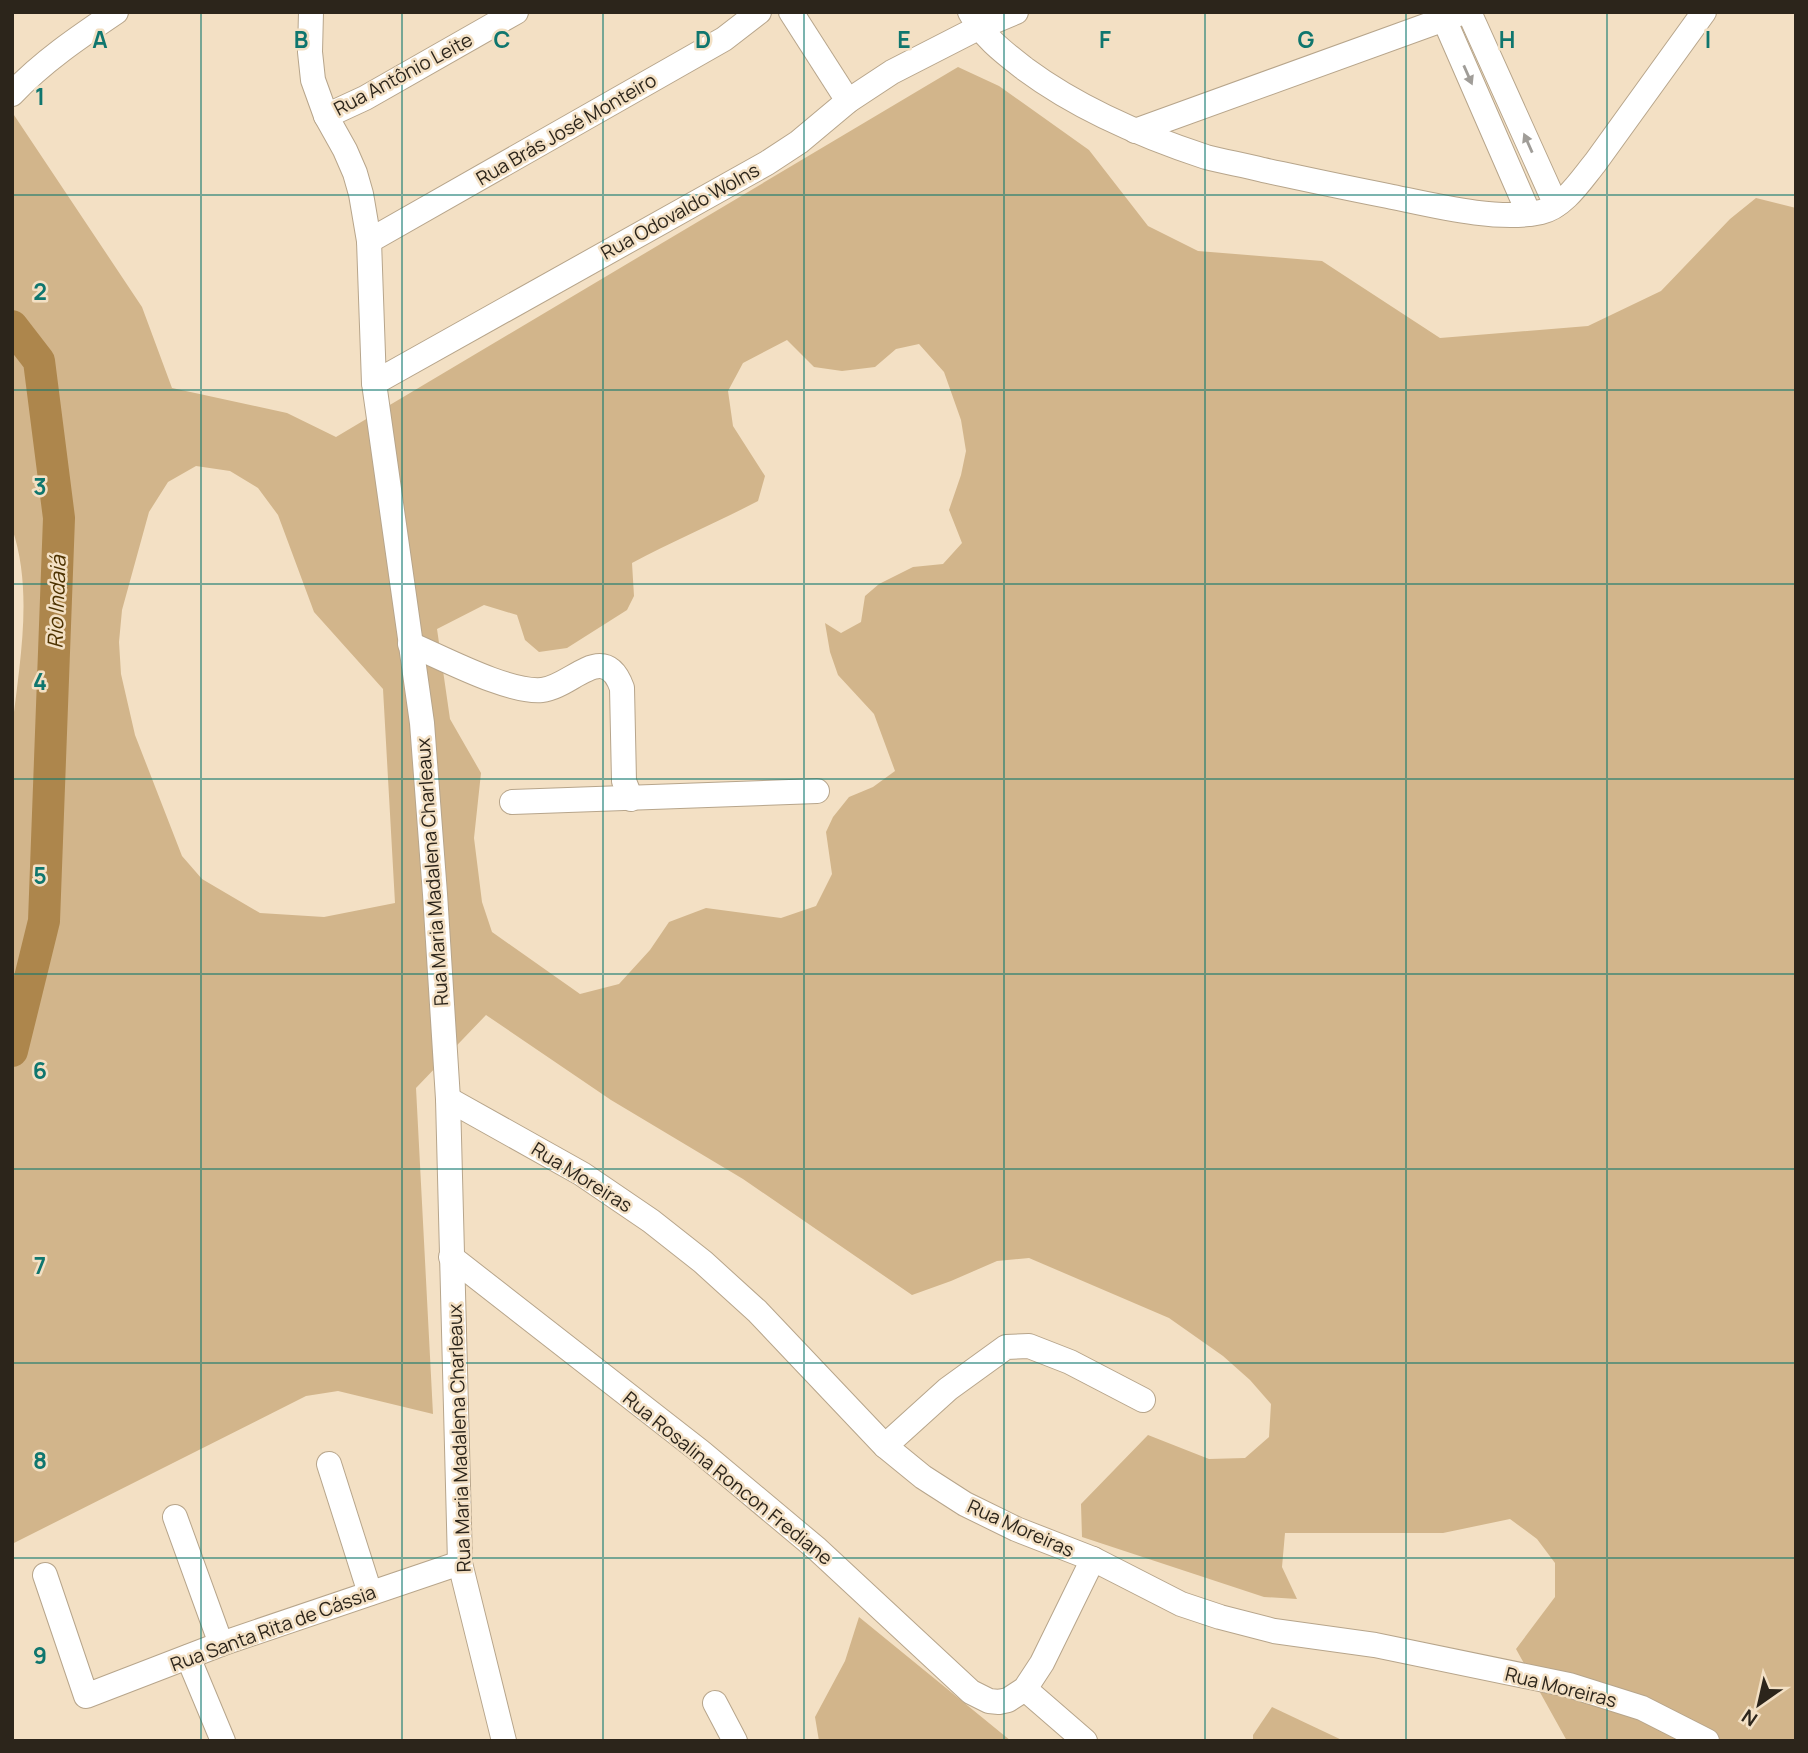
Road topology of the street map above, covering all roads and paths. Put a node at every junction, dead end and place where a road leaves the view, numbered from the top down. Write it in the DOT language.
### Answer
graph roads {
  1 [pos="116,12"];
  2 [pos="311,12"];
  3 [pos="516,12"];
  4 [pos="759,12"];
  5 [pos="791,12"];
  6 [pos="1016,12"];
  7 [pos="1704,12"];
  8 [pos="1454,14"];
  9 [pos="974,20"];
  10 [pos="12,94"];
  11 [pos="848,101"];
  12 [pos="326,116"];
  13 [pos="1135,131"];
  14 [pos="1556,205"];
  15 [pos="1530,214"];
  16 [pos="369,241"];
  17 [pos="374,383"];
  18 [pos="410,644"];
  19 [pos="817,791"];
  20 [pos="631,799"];
  21 [pos="512,802"];
  22 [pos="448,1098"];
  23 [pos="452,1257"];
  24 [pos="1143,1400"];
  25 [pos="885,1446"];
  26 [pos="328,1464"];
  27 [pos="176,1517"];
  28 [pos="1093,1559"];
  29 [pos="460,1563"];
  30 [pos="45,1575"];
  31 [pos="370,1593"];
  32 [pos="221,1644"];
  33 [pos="188,1657"];
  34 [pos="1025,1689"];
  35 [pos="715,1703"];
  36 [pos="223,1741"];
  37 [pos="504,1741"];
  38 [pos="734,1741"];
  39 [pos="1085,1741"];
  40 [pos="1707,1741"];
  1 -- 10 [label="street"];
  2 -- 12 [label="street, Rua Maria Madalena Charleaux"];
  3 -- 12 [label="street, Rua Antônio Leite"];
  4 -- 16 [label="street, Rua Brás José Monteiro"];
  5 -- 11 [label="street"];
  6 -- 9 [label="street, Rua Odovaldo Wolns"];
  7 -- 14 [label="street"];
  8 -- 13 [label="street"];
  14 -- 8 [label="street, one-way"];
  8 -- 15 [label="street, one-way"];
  9 -- 11 [label="street, Rua Odovaldo Wolns"];
  9 -- 13 [label="street"];
  11 -- 17 [label="street, Rua Odovaldo Wolns"];
  12 -- 16 [label="street, Rua Maria Madalena Charleaux"];
  13 -- 15 [label="street"];
  14 -- 15 [label="street"];
  16 -- 17 [label="street, Rua Maria Madalena Charleaux"];
  17 -- 18 [label="street, Rua Maria Madalena Charleaux"];
  18 -- 20 [label="street"];
  18 -- 22 [label="street, Rua Maria Madalena Charleaux"];
  19 -- 20 [label="street"];
  20 -- 21 [label="street"];
  22 -- 23 [label="street, Rua Maria Madalena Charleaux"];
  22 -- 25 [label="street, Rua Moreiras"];
  23 -- 29 [label="street, Rua Maria Madalena Charleaux"];
  23 -- 34 [label="street, Rua Rosalina Roncon Frediane"];
  24 -- 25 [label="street"];
  25 -- 28 [label="street, Rua Moreiras"];
  26 -- 31 [label="street"];
  27 -- 32 [label="street"];
  28 -- 34 [label="street"];
  28 -- 40 [label="street, Rua Moreiras"];
  29 -- 31 [label="street, Rua Santa Rita de Cássia"];
  29 -- 37 [label="street, Rua Maria Madalena Charleaux"];
  30 -- 33 [label="street, Rua Santa Rita de Cássia"];
  31 -- 32 [label="street, Rua Santa Rita de Cássia"];
  32 -- 33 [label="street, Rua Santa Rita de Cássia"];
  33 -- 36 [label="street"];
  34 -- 39 [label="street"];
  35 -- 38 [label="street"];
}
